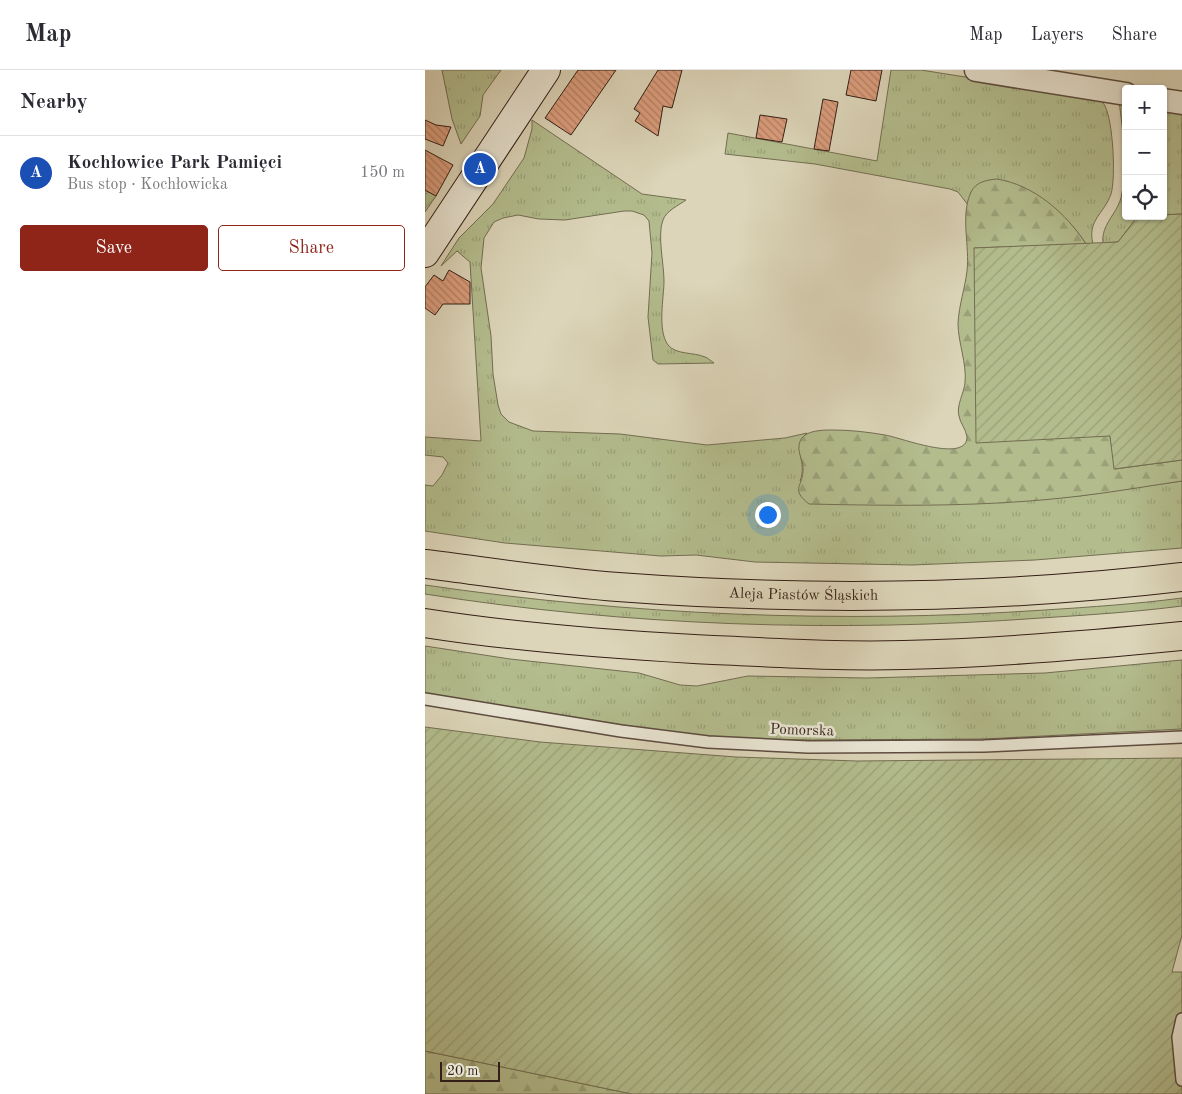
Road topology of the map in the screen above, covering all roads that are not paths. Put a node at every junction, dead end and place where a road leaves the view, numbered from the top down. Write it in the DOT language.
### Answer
graph roads {
  1 [pos="546,70"];
  2 [pos="976,70"];
  3 [pos="1122,93"];
  4 [pos="1167,101"];
  5 [pos="1182,103"];
  6 [pos="425,253"];
  7 [pos="425,564"];
  8 [pos="1182,576"];
  9 [pos="425,623"];
  10 [pos="1182,636"];
  11 [pos="425,699"];
  12 [pos="1182,738"];
  13 [pos="1182,1019"];
  14 [pos="1182,1080"];
  1 -- 6 [label="street"];
  2 -- 3 [label="street"];
  4 -- 5 [label="street"];
  7 -- 8 [label="highway, Aleja Piastów Śląskich"];
  9 -- 10 [label="highway"];
  11 -- 12 [label="lane, Pomorska"];
  13 -- 14 [label="lane"];
}
